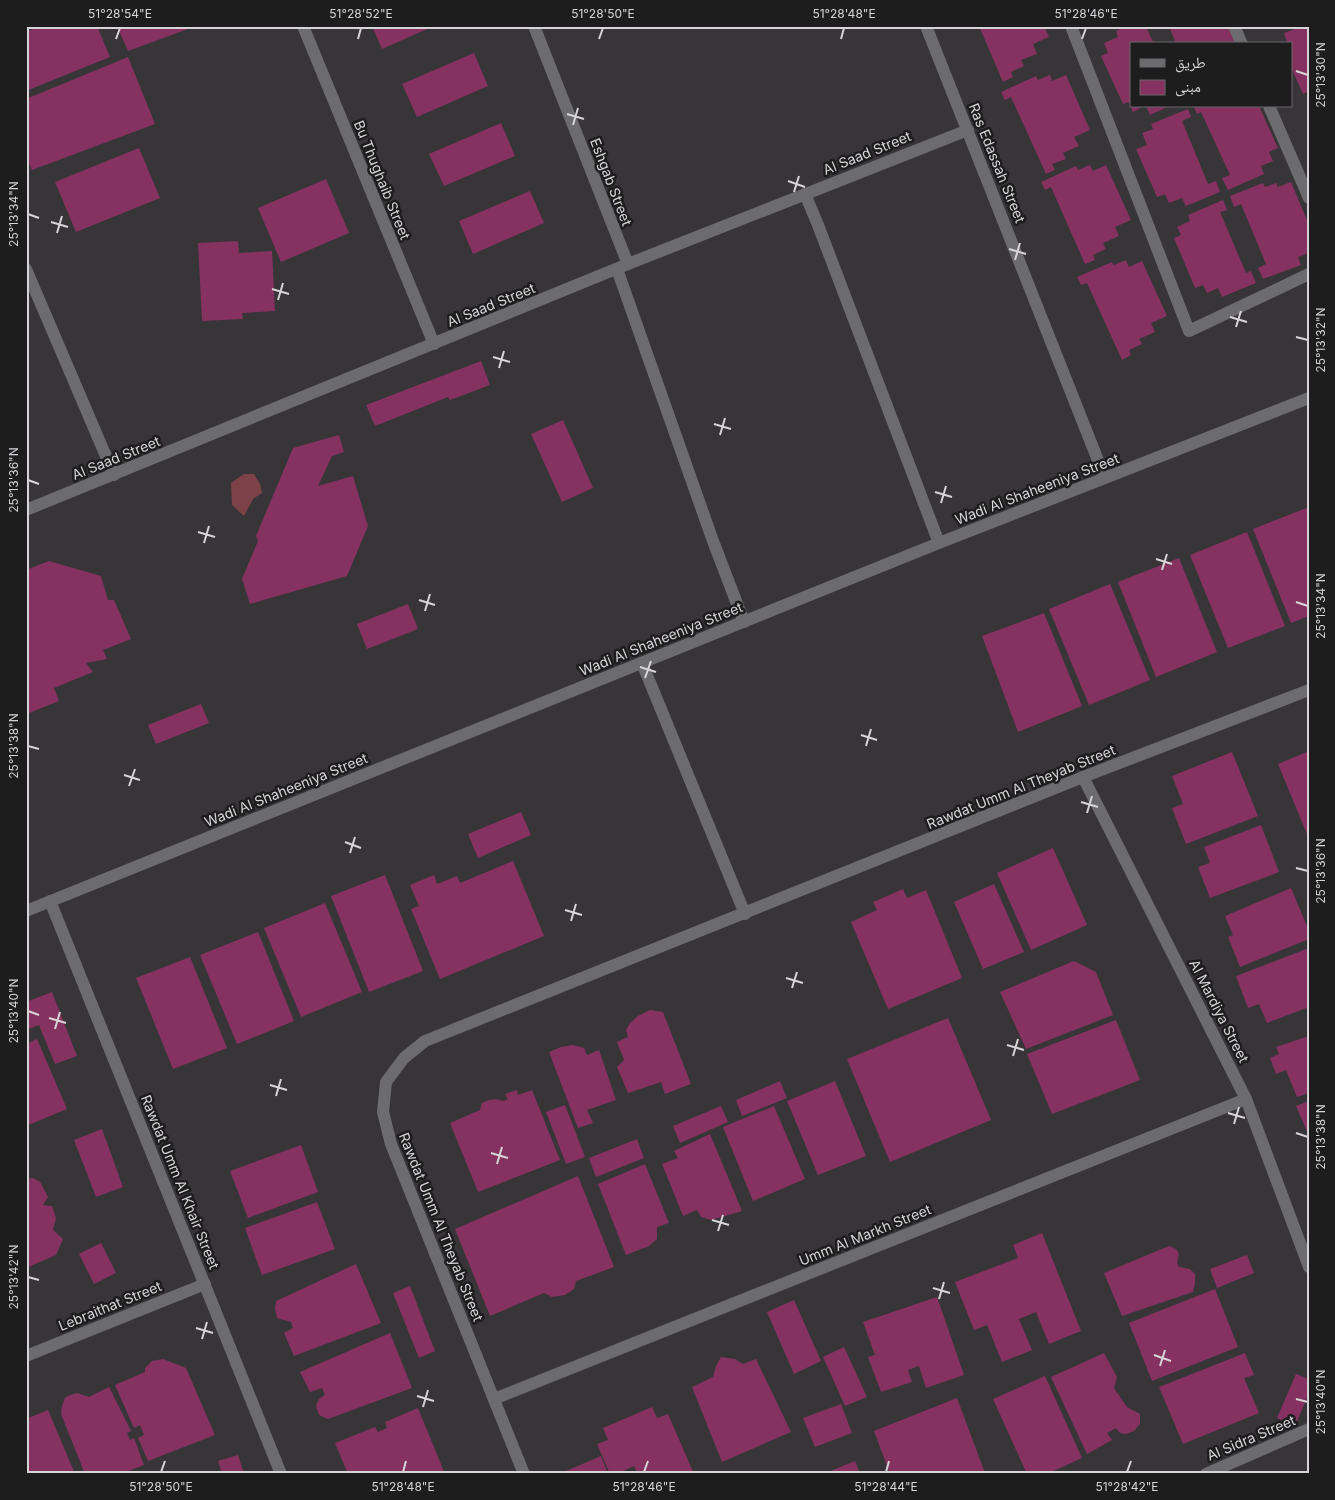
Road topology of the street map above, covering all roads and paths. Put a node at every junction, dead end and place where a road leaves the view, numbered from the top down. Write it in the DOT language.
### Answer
graph roads {
  1 [pos="303,26"];
  2 [pos="534,26"];
  3 [pos="926,26"];
  4 [pos="1071,26"];
  5 [pos="1234,26"];
  6 [pos="1241,42"];
  7 [pos="1270,108"];
  8 [pos="968,130"];
  9 [pos="805,194"];
  10 [pos="1309,198"];
  11 [pos="622,267"];
  12 [pos="26,268"];
  13 [pos="1309,274"];
  14 [pos="434,344"];
  15 [pos="1309,398"];
  16 [pos="114,475"];
  17 [pos="1105,478"];
  18 [pos="26,510"];
  19 [pos="939,543"];
  20 [pos="744,622"];
  21 [pos="642,663"];
  22 [pos="1309,690"];
  23 [pos="1084,777"];
  24 [pos="50,901"];
  25 [pos="26,911"];
  26 [pos="745,914"];
  27 [pos="1246,1098"];
  28 [pos="1309,1267"];
  29 [pos="205,1284"];
  30 [pos="26,1356"];
  31 [pos="494,1399"];
  32 [pos="1309,1429"];
  33 [pos="281,1474"];
  34 [pos="524,1474"];
  35 [pos="1206,1474"];
  1 -- 14 [label="street, Bu Thughaib Street"];
  2 -- 11 [label="street, Eshgab Street"];
  3 -- 8 [label="street, Ras Edassah Street"];
  4 -- 13 [label="street"];
  5 -- 6 [label="street"];
  7 -- 10 [label="street"];
  8 -- 9 [label="street, Al Saad Street"];
  8 -- 17 [label="street, Ras Edassah Street"];
  9 -- 11 [label="street, Al Saad Street"];
  9 -- 19 [label="street"];
  11 -- 14 [label="street, Al Saad Street"];
  11 -- 20 [label="street, Eshgab Street"];
  12 -- 16 [label="street"];
  14 -- 16 [label="street, Al Saad Street"];
  15 -- 17 [label="street, Wadi Al Shaheeniya Street"];
  16 -- 18 [label="street, Al Saad Street"];
  17 -- 19 [label="street, Wadi Al Shaheeniya Street"];
  19 -- 20 [label="street, Wadi Al Shaheeniya Street"];
  20 -- 21 [label="street, Wadi Al Shaheeniya Street"];
  21 -- 24 [label="street, Wadi Al Shaheeniya Street"];
  21 -- 26 [label="street"];
  22 -- 23 [label="street, Rawdat Umm Al Theyab Street"];
  23 -- 26 [label="street, Rawdat Umm Al Theyab Street"];
  23 -- 27 [label="street, Al Mardiya Street"];
  24 -- 25 [label="street, Wadi Al Shaheeniya Street"];
  24 -- 29 [label="street, Rawdat Umm Al Khair Street"];
  26 -- 31 [label="street, Rawdat Umm Al Theyab Street"];
  27 -- 28 [label="street, Al Mardiya Street"];
  27 -- 31 [label="street, Umm Al Markh Street"];
  29 -- 30 [label="street, Lebraithat Street"];
  29 -- 33 [label="street, Rawdat Umm Al Khair Street"];
  31 -- 34 [label="street, Rawdat Umm Al Theyab Street"];
  32 -- 35 [label="street, Al Sidra Street"];
}
